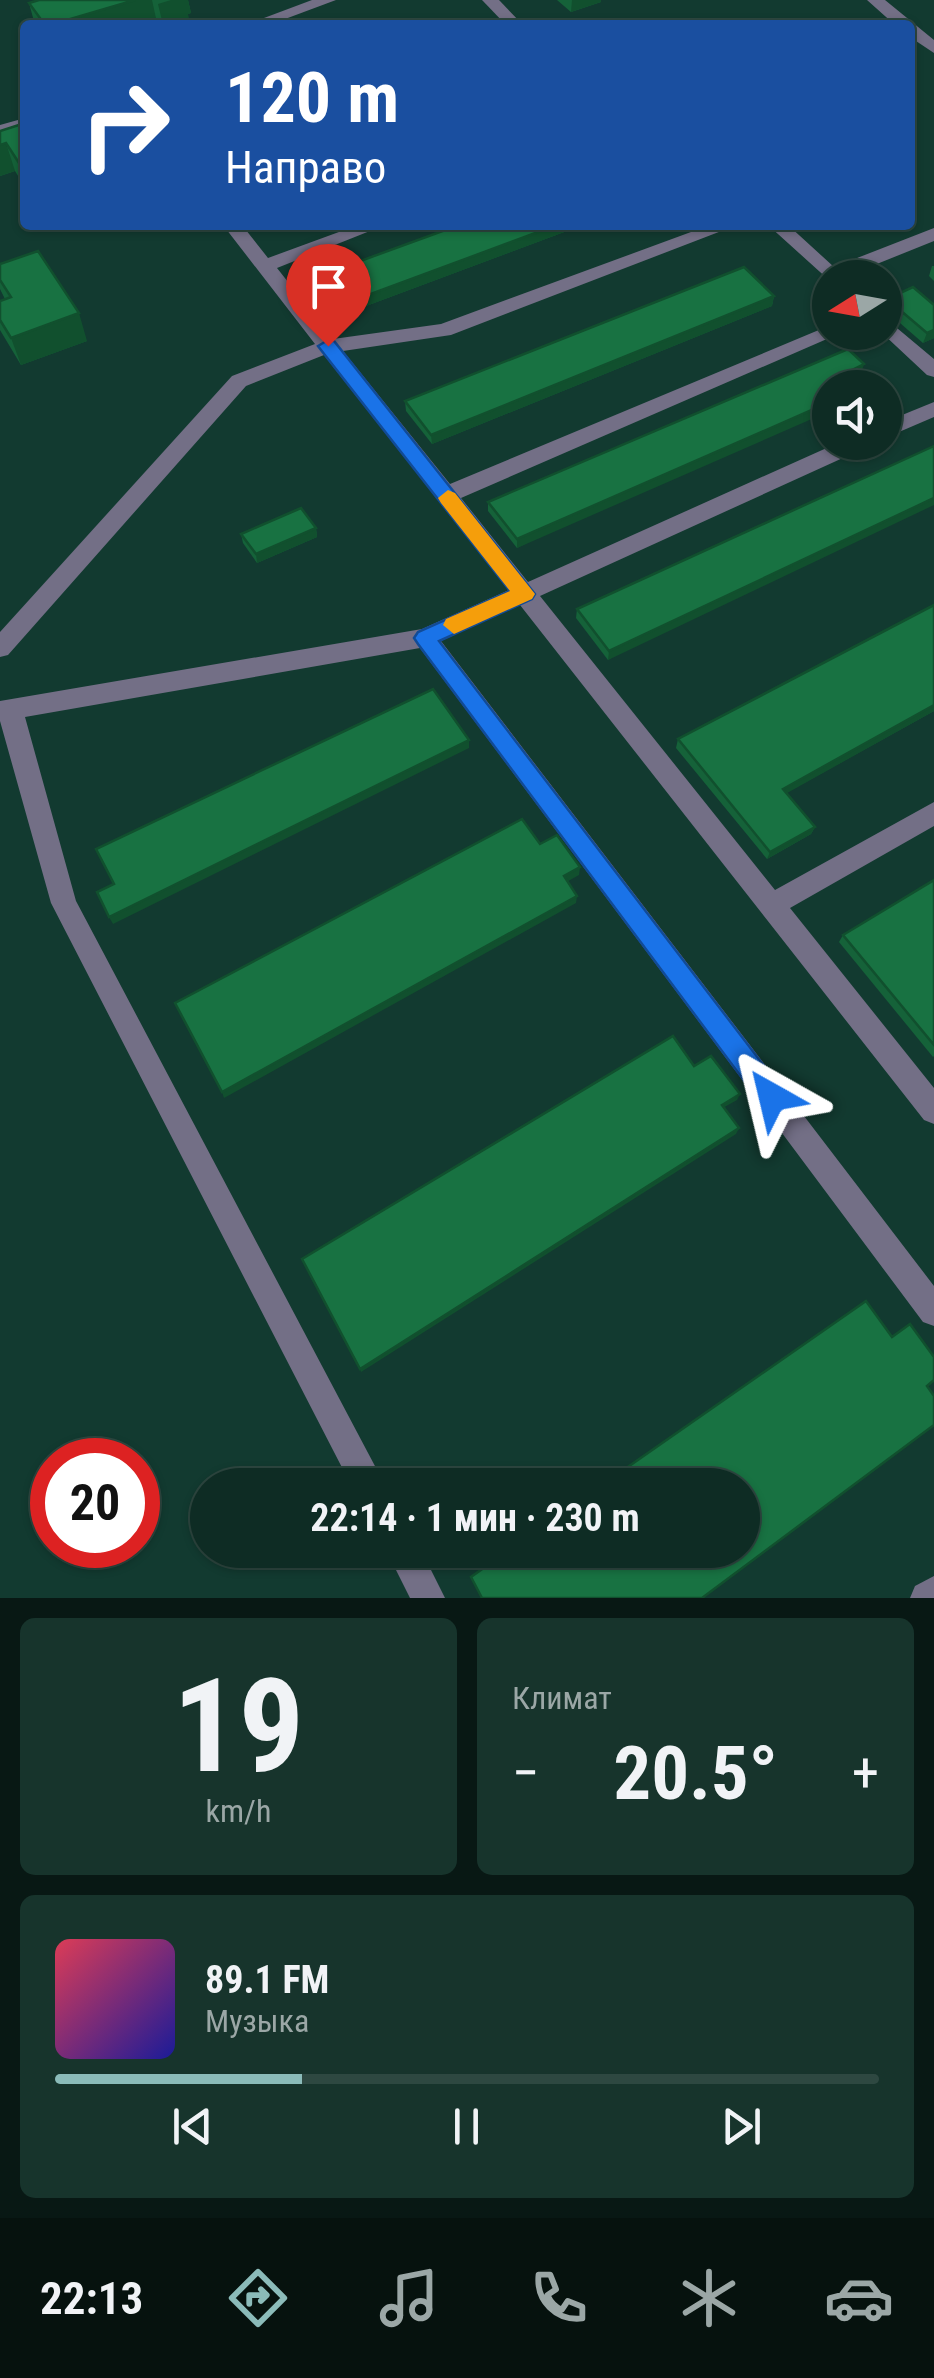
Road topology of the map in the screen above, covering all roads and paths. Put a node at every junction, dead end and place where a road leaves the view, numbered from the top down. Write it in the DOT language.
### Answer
graph roads {
  1 [pos="328,0"];
  2 [pos="490,0"];
  3 [pos="875,0"];
  4 [pos="267,20"];
  5 [pos="511,20"];
  6 [pos="899,20"];
  7 [pos="236,230"];
  8 [pos="362,230"];
  9 [pos="714,230"];
  10 [pos="782,230"];
  11 [pos="934,234"];
  12 [pos="815,260"];
  13 [pos="871,260"];
  14 [pos="264,266"];
  15 [pos="812,341"];
  16 [pos="902,341"];
  17 [pos="328,346"];
  18 [pos="934,370"];
  19 [pos="934,410"];
  20 [pos="902,424"];
  21 [pos="820,460"];
  22 [pos="446,496"];
  23 [pos="524,594"];
  24 [pos="425,638"];
  25 [pos="0,648"];
  26 [pos="5,710"];
  27 [pos="934,813"];
  28 [pos="772,905"];
  29 [pos="934,1110"];
  30 [pos="934,1310"];
  31 [pos="359,1468"];
  32 [pos="412,1568"];
  33 [pos="934,1592"];
  34 [pos="428,1598"];
  35 [pos="927,1598"];
  1 -- 4 [label="lane"];
  2 -- 5 [label="lane"];
  3 -- 6 [label="lane"];
  7 -- 14 [label="lane"];
  8 -- 14 [label="lane"];
  9 -- 17 [label="lane"];
  10 -- 12 [label="lane"];
  11 -- 13 [label="lane"];
  14 -- 17 [label="lane"];
  15 -- 22 [label="lane"];
  16 -- 18 [label="lane"];
  17 -- 22 [label="lane"];
  17 -- 25 [label="lane"];
  19 -- 20 [label="lane"];
  21 -- 23 [label="lane"];
  22 -- 23 [label="lane"];
  23 -- 24 [label="lane"];
  23 -- 28 [label="lane"];
  24 -- 26 [label="lane"];
  24 -- 30 [label="lane"];
  26 -- 31 [label="lane"];
  27 -- 28 [label="lane"];
  28 -- 29 [label="lane"];
  32 -- 34 [label="lane"];
  33 -- 35 [label="lane"];
}
